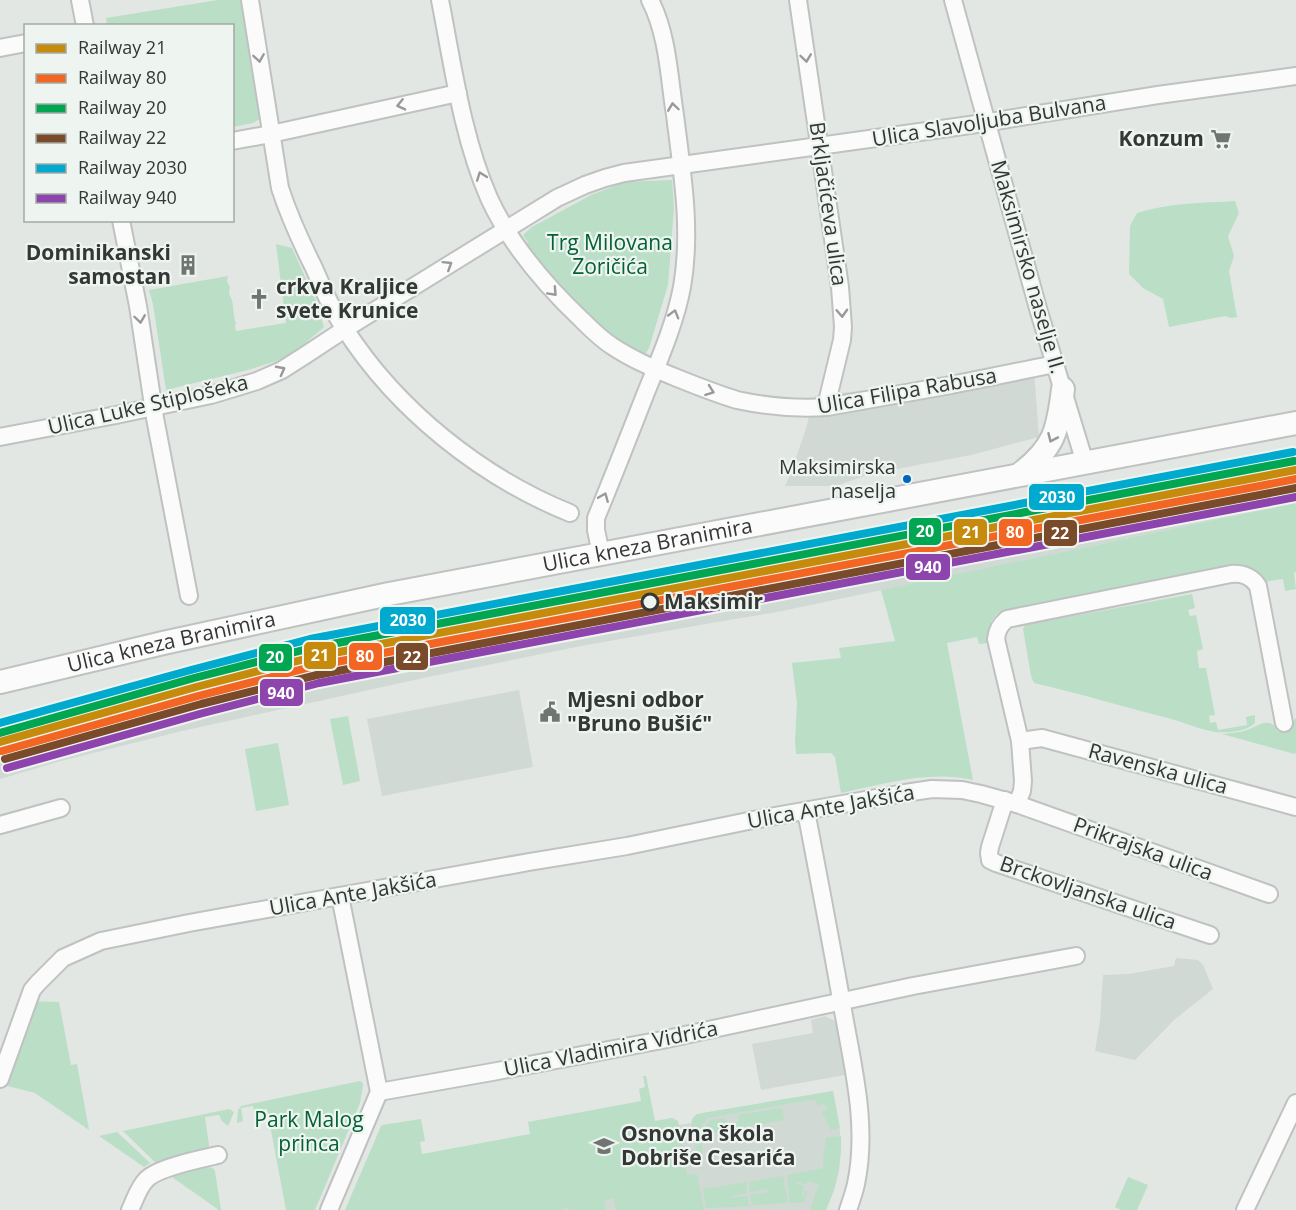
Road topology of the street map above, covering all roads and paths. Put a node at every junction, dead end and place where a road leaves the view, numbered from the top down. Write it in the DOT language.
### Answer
graph roads {
  1 [pos="250,0"];
  2 [pos="440,0"];
  3 [pos="650,0"];
  4 [pos="798,0"];
  5 [pos="953,0"];
  6 [pos="85,1"];
  7 [pos="85,24"];
  8 [pos="24,43"];
  9 [pos="0,48"];
  10 [pos="1296,76"];
  11 [pos="458,93"];
  12 [pos="987,122"];
  13 [pos="272,134"];
  14 [pos="234,141"];
  15 [pos="819,146"];
  16 [pos="681,165"];
  17 [pos="121,222"];
  18 [pos="506,229"];
  19 [pos="345,329"];
  20 [pos="1054,364"];
  21 [pos="656,370"];
  22 [pos="1062,389"];
  23 [pos="153,407"];
  24 [pos="827,407"];
  25 [pos="1296,423"];
  26 [pos="0,437"];
  27 [pos="1085,463"];
  28 [pos="1019,475"];
  29 [pos="570,513"];
  30 [pos="601,554"];
  31 [pos="189,596"];
  32 [pos="0,682"];
  33 [pos="1284,723"];
  34 [pos="1020,741"];
  35 [pos="1011,802"];
  36 [pos="1296,807"];
  37 [pos="61,808"];
  38 [pos="806,811"];
  39 [pos="0,825"];
  40 [pos="1269,894"];
  41 [pos="340,896"];
  42 [pos="1210,935"];
  43 [pos="1076,956"];
  44 [pos="841,1001"];
  45 [pos="1,1076"];
  46 [pos="379,1092"];
  47 [pos="1296,1103"];
  48 [pos="218,1155"];
  49 [pos="130,1210"];
  50 [pos="329,1210"];
  51 [pos="848,1210"];
  52 [pos="1245,1210"];
  1 -- 13 [label="street, one-way"];
  2 -- 11 [label="street"];
  16 -- 3 [label="street, one-way"];
  4 -- 15 [label="street, Brkljačićeva ulica, one-way"];
  5 -- 12 [label="street, Maksimirsko naselje II."];
  6 -- 7 [label="street"];
  8 -- 9 [label="street"];
  10 -- 12 [label="street, Ulica Slavoljuba Bulvana"];
  11 -- 13 [label="street, one-way"];
  18 -- 11 [label="street, one-way"];
  12 -- 15 [label="street, Ulica Slavoljuba Bulvana"];
  12 -- 20 [label="street, Maksimirsko naselje II."];
  13 -- 14 [label="street"];
  13 -- 19 [label="street"];
  15 -- 16 [label="street, Ulica Slavoljuba Bulvana"];
  15 -- 24 [label="street, Brkljačićeva ulica, one-way"];
  16 -- 18 [label="street"];
  21 -- 16 [label="street, one-way"];
  17 -- 23 [label="street, one-way"];
  19 -- 18 [label="street, Ulica Luke Stiplošeka, one-way"];
  18 -- 21 [label="street, one-way"];
  23 -- 19 [label="street, Ulica Luke Stiplošeka, one-way"];
  19 -- 29 [label="street"];
  20 -- 22 [label="street, Maksimirsko naselje II."];
  20 -- 24 [label="street, Ulica Filipa Rabusa"];
  21 -- 24 [label="street, Ulica Filipa Rabusa, one-way"];
  30 -- 21 [label="street, one-way"];
  22 -- 27 [label="street, Maksimirsko naselje II."];
  22 -- 28 [label="main road, one-way"];
  23 -- 26 [label="street, Ulica Luke Stiplošeka"];
  23 -- 31 [label="street"];
  25 -- 27 [label="main road, Ulica kneza Branimira"];
  27 -- 28 [label="main road, Ulica kneza Branimira"];
  28 -- 30 [label="main road, Ulica kneza Branimira"];
  30 -- 32 [label="main road, Ulica kneza Branimira"];
  33 -- 34 [label="street"];
  34 -- 35 [label="street"];
  34 -- 36 [label="street, Ravenska ulica"];
  35 -- 38 [label="street, Ulica Ante Jakšića"];
  35 -- 40 [label="street, Prikrajska ulica"];
  35 -- 42 [label="street, Brckovljanska ulica"];
  37 -- 39 [label="street"];
  38 -- 41 [label="street, Ulica Ante Jakšića"];
  38 -- 44 [label="street"];
  41 -- 45 [label="street, Ulica Ante Jakšića"];
  41 -- 46 [label="street"];
  43 -- 44 [label="street, Ulica Vladimira Vidrića"];
  44 -- 46 [label="street, Ulica Vladimira Vidrića"];
  44 -- 51 [label="street"];
  46 -- 50 [label="street"];
  47 -- 52 [label="street"];
  48 -- 49 [label="street"];
}
